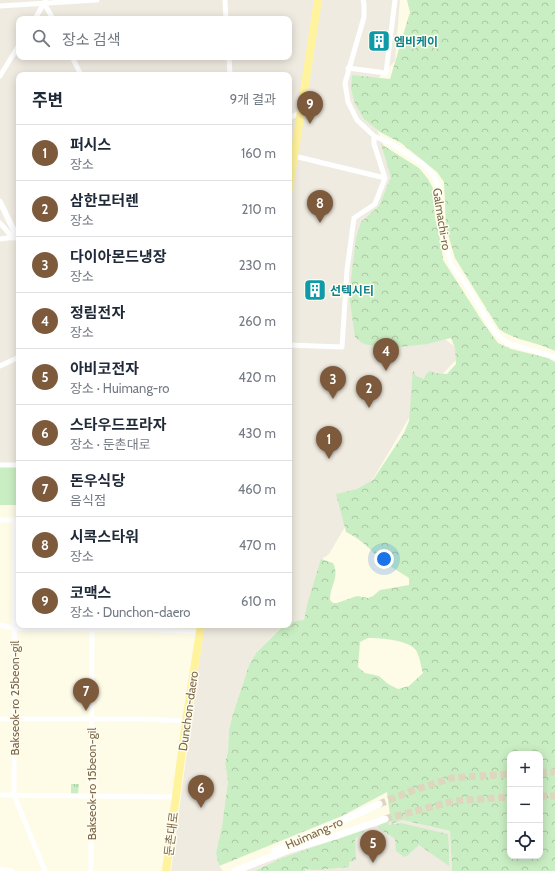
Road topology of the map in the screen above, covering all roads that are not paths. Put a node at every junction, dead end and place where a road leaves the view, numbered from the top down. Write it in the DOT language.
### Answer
graph roads {
  1 [pos="97,0"];
  2 [pos="225,0"];
  3 [pos="318,0"];
  4 [pos="363,0"];
  5 [pos="395,0"];
  6 [pos="45,2"];
  7 [pos="0,6"];
  8 [pos="37,16"];
  9 [pos="52,16"];
  10 [pos="226,16"];
  11 [pos="16,50"];
  12 [pos="74,60"];
  13 [pos="229,60"];
  14 [pos="348,68"];
  15 [pos="80,72"];
  16 [pos="230,72"];
  17 [pos="0,76"];
  18 [pos="300,113"];
  19 [pos="292,117"];
  20 [pos="374,136"];
  21 [pos="294,156"];
  22 [pos="292,169"];
  23 [pos="385,178"];
  24 [pos="0,202"];
  25 [pos="0,223"];
  26 [pos="16,236"];
  27 [pos="16,237"];
  28 [pos="16,238"];
  29 [pos="0,239"];
  30 [pos="292,345"];
  31 [pos="555,357"];
  32 [pos="16,359"];
  33 [pos="0,366"];
  34 [pos="0,465"];
  35 [pos="16,465"];
  36 [pos="0,520"];
  37 [pos="16,520"];
  38 [pos="16,556"];
  39 [pos="0,625"];
  40 [pos="14,628"];
  41 [pos="92,628"];
  42 [pos="114,628"];
  43 [pos="200,629"];
  44 [pos="0,719"];
  45 [pos="14,719"];
  46 [pos="92,719"];
  47 [pos="186,721"];
  48 [pos="0,795"];
  49 [pos="14,795"];
  50 [pos="91,797"];
  51 [pos="176,797"];
  52 [pos="379,804"];
  53 [pos="385,819"];
  54 [pos="251,865"];
  55 [pos="0,868"];
  56 [pos="167,870"];
  57 [pos="12,871"];
  58 [pos="45,871"];
  59 [pos="91,871"];
  60 [pos="235,871"];
  1 -- 6 [label="street"];
  2 -- 10 [label="street"];
  3 -- 18 [label="main road"];
  4 -- 14 [label="street, Galmachi-ro"];
  5 -- 14 [label="street"];
  6 -- 7 [label="street"];
  6 -- 8 [label="street"];
  6 -- 9 [label="street"];
  11 -- 17 [label="street"];
  12 -- 15 [label="street"];
  13 -- 16 [label="street"];
  14 -- 20 [label="street, Galmachi-ro"];
  18 -- 19 [label="street"];
  18 -- 21 [label="main road"];
  20 -- 23 [label="street"];
  20 -- 31 [label="street, Galmachi-ro"];
  21 -- 22 [label="main road"];
  21 -- 23 [label="street"];
  23 -- 30 [label="street"];
  24 -- 26 [label="street"];
  25 -- 27 [label="street"];
  28 -- 29 [label="street"];
  32 -- 33 [label="street"];
  34 -- 35 [label="street"];
  36 -- 37 [label="street"];
  38 -- 40 [label="street, Bakseok-ro 25beon-gil"];
  39 -- 40 [label="street"];
  40 -- 45 [label="street, Bakseok-ro 25beon-gil"];
  41 -- 46 [label="street, Bakseok-ro 15beon-gil"];
  42 -- 43 [label="street"];
  43 -- 47 [label="main road, Dunchon-daero"];
  44 -- 45 [label="street"];
  45 -- 46 [label="street"];
  45 -- 49 [label="street, Bakseok-ro 25beon-gil"];
  46 -- 47 [label="street"];
  46 -- 50 [label="street, Bakseok-ro 15beon-gil"];
  47 -- 51 [label="main road, Dunchon-daero"];
  48 -- 49 [label="street"];
  49 -- 50 [label="street"];
  49 -- 58 [label="street, Bakseok-ro 25beon-gil"];
  50 -- 51 [label="street"];
  50 -- 59 [label="street, Bakseok-ro 15beon-gil"];
  51 -- 56 [label="main road, 둔촌대로"];
  52 -- 54 [label="main road, Huimang-ro"];
  53 -- 54 [label="main road, Huimang-ro"];
  54 -- 60 [label="main road, Huimang-ro"];
  55 -- 57 [label="street"];
}
